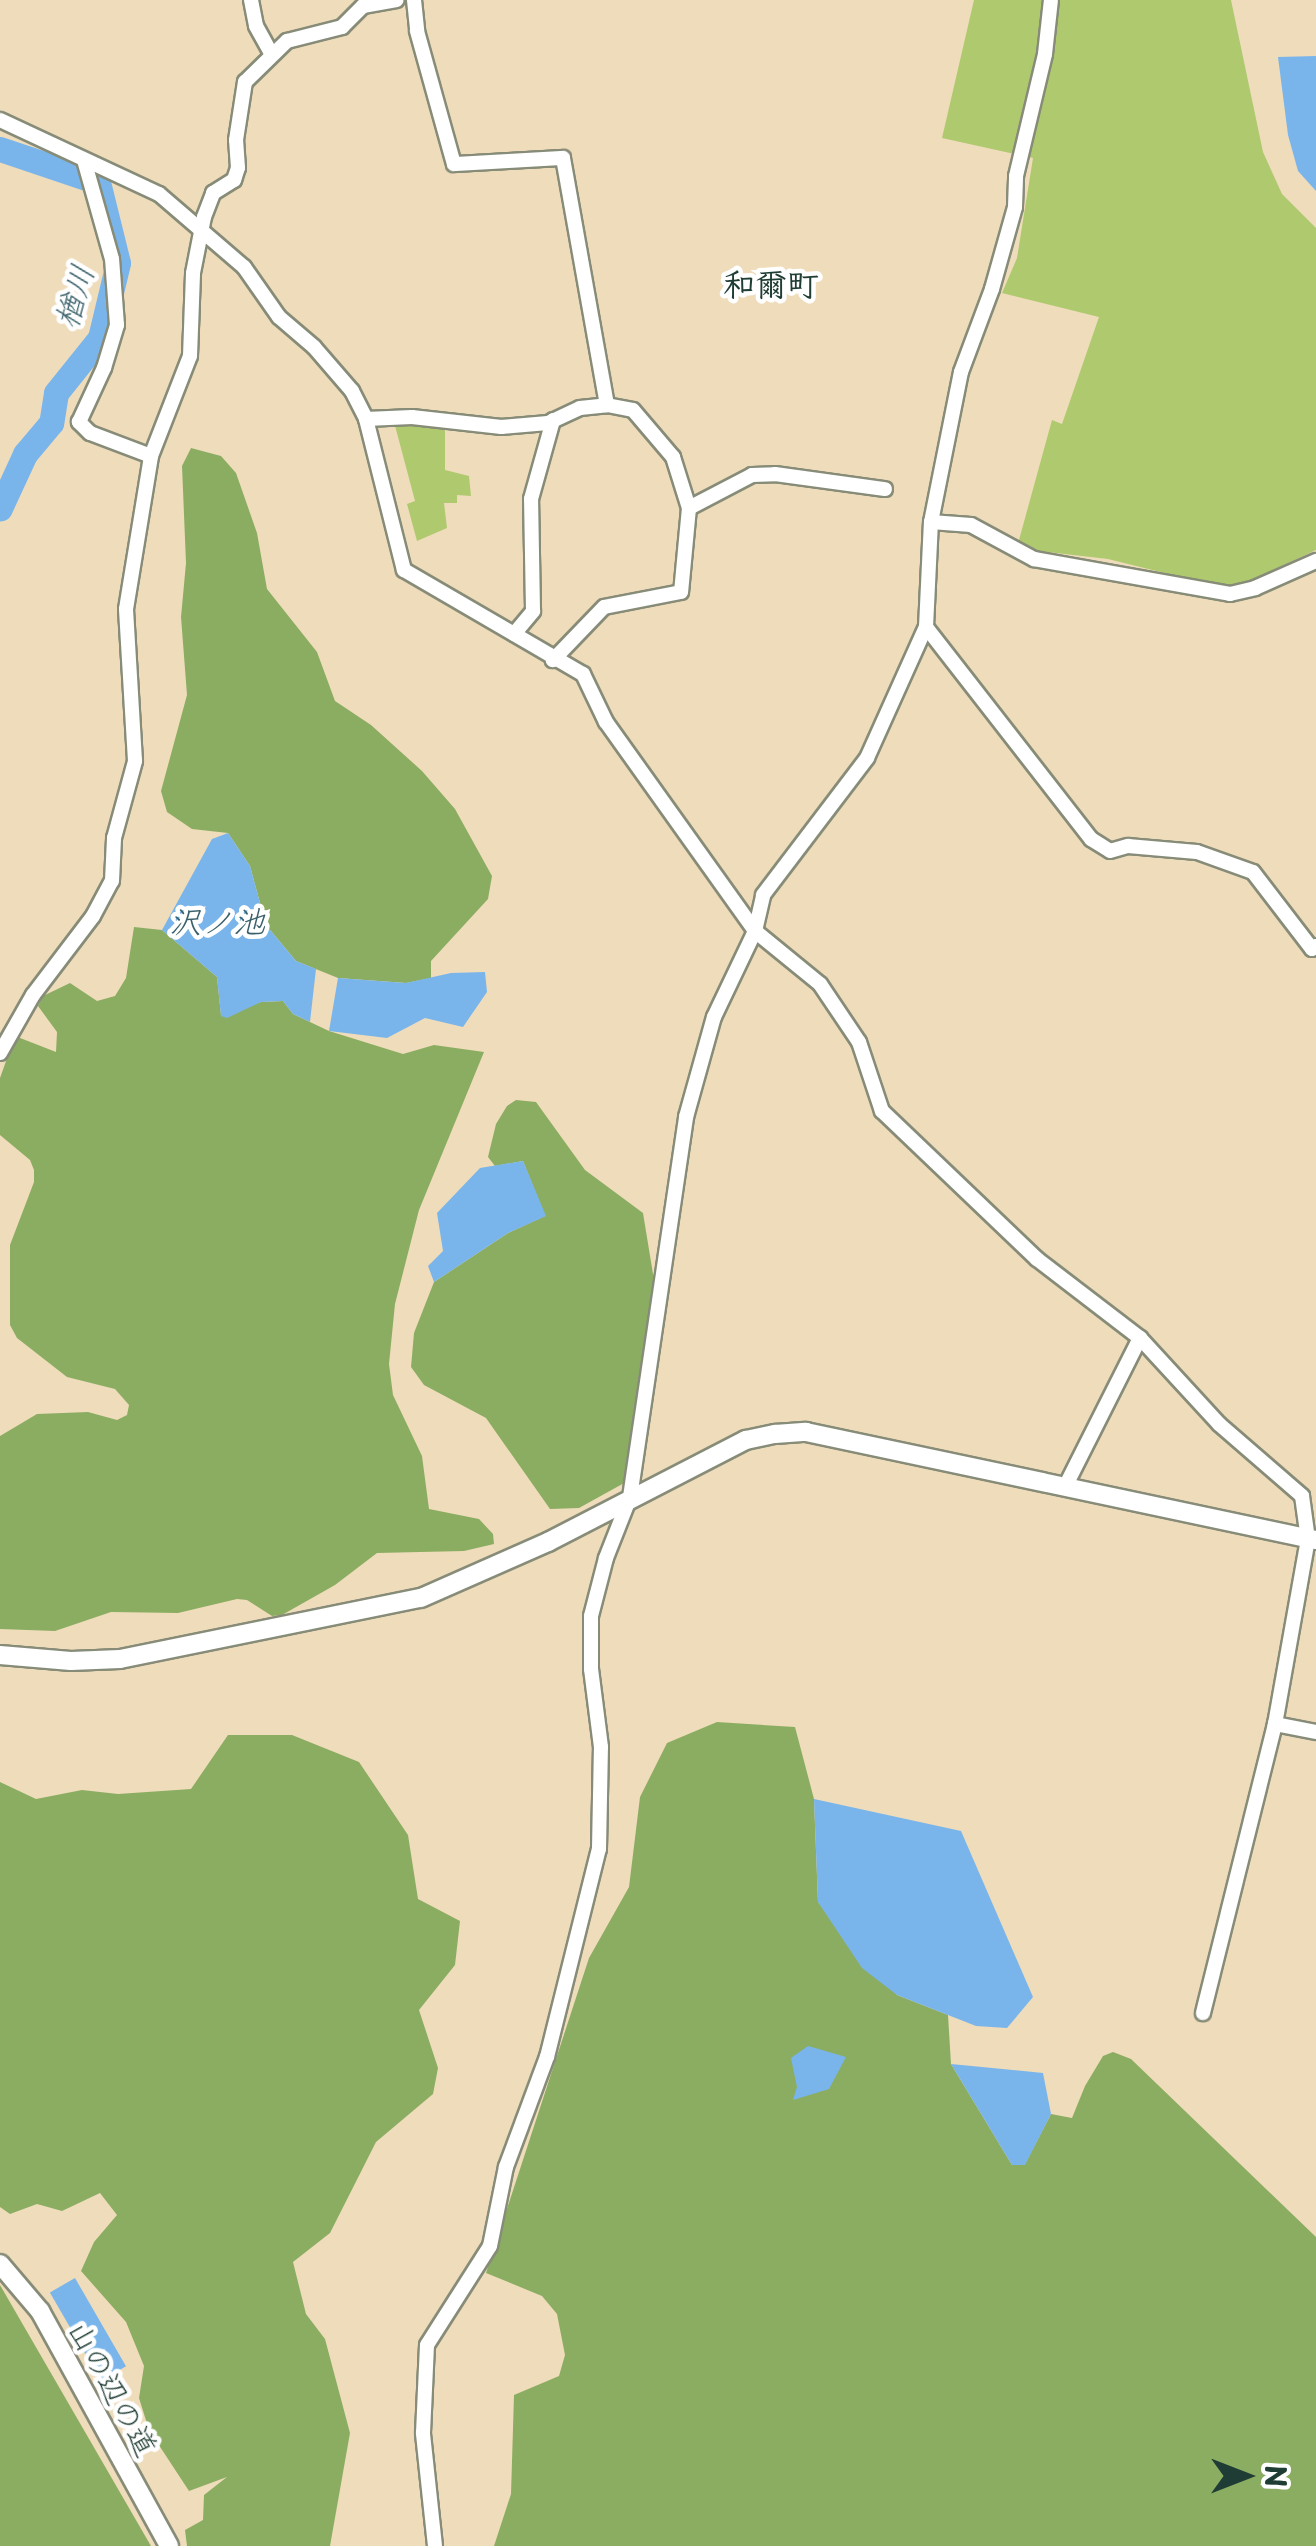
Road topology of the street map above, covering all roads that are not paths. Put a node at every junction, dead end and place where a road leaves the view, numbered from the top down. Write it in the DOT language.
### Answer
graph roads {
  1 [pos="251,0"];
  2 [pos="396,0"];
  3 [pos="414,0"];
  4 [pos="1051,0"];
  5 [pos="271,53"];
  6 [pos="0,120"];
  7 [pos="84,160"];
  8 [pos="202,234"];
  9 [pos="607,405"];
  10 [pos="366,419"];
  11 [pos="553,420"];
  12 [pos="151,456"];
  13 [pos="886,489"];
  14 [pos="689,508"];
  15 [pos="931,522"];
  16 [pos="1316,561"];
  17 [pos="926,627"];
  18 [pos="514,634"];
  19 [pos="553,660"];
  20 [pos="756,931"];
  21 [pos="1316,946"];
  22 [pos="0,1053"];
  23 [pos="1140,1338"];
  24 [pos="1065,1487"];
  25 [pos="630,1496"];
  26 [pos="1312,1540"];
  27 [pos="0,1655"];
  28 [pos="1276,1724"];
  29 [pos="1316,1732"];
  30 [pos="1202,2013"];
  31 [pos="0,2264"];
  32 [pos="169,2546"];
  33 [pos="435,2546"];
  1 -- 5 [label="street"];
  2 -- 5 [label="street"];
  3 -- 9 [label="street"];
  4 -- 15 [label="street"];
  5 -- 8 [label="street"];
  6 -- 7 [label="street"];
  7 -- 8 [label="street"];
  7 -- 12 [label="street"];
  8 -- 10 [label="street"];
  8 -- 12 [label="street"];
  9 -- 11 [label="street"];
  9 -- 14 [label="street"];
  10 -- 11 [label="street"];
  10 -- 18 [label="street"];
  11 -- 18 [label="street"];
  12 -- 22 [label="street"];
  13 -- 14 [label="street"];
  14 -- 19 [label="street"];
  15 -- 16 [label="street"];
  15 -- 17 [label="street"];
  17 -- 20 [label="street"];
  17 -- 21 [label="street"];
  18 -- 19 [label="street"];
  19 -- 20 [label="street"];
  20 -- 23 [label="street"];
  20 -- 25 [label="street"];
  23 -- 24 [label="street"];
  23 -- 26 [label="street"];
  24 -- 25 [label="street"];
  24 -- 26 [label="street"];
  25 -- 27 [label="street"];
  25 -- 33 [label="street"];
  26 -- 28 [label="street"];
  28 -- 29 [label="street"];
  28 -- 30 [label="street"];
  31 -- 32 [label="street, 山の辺の道"];
}
